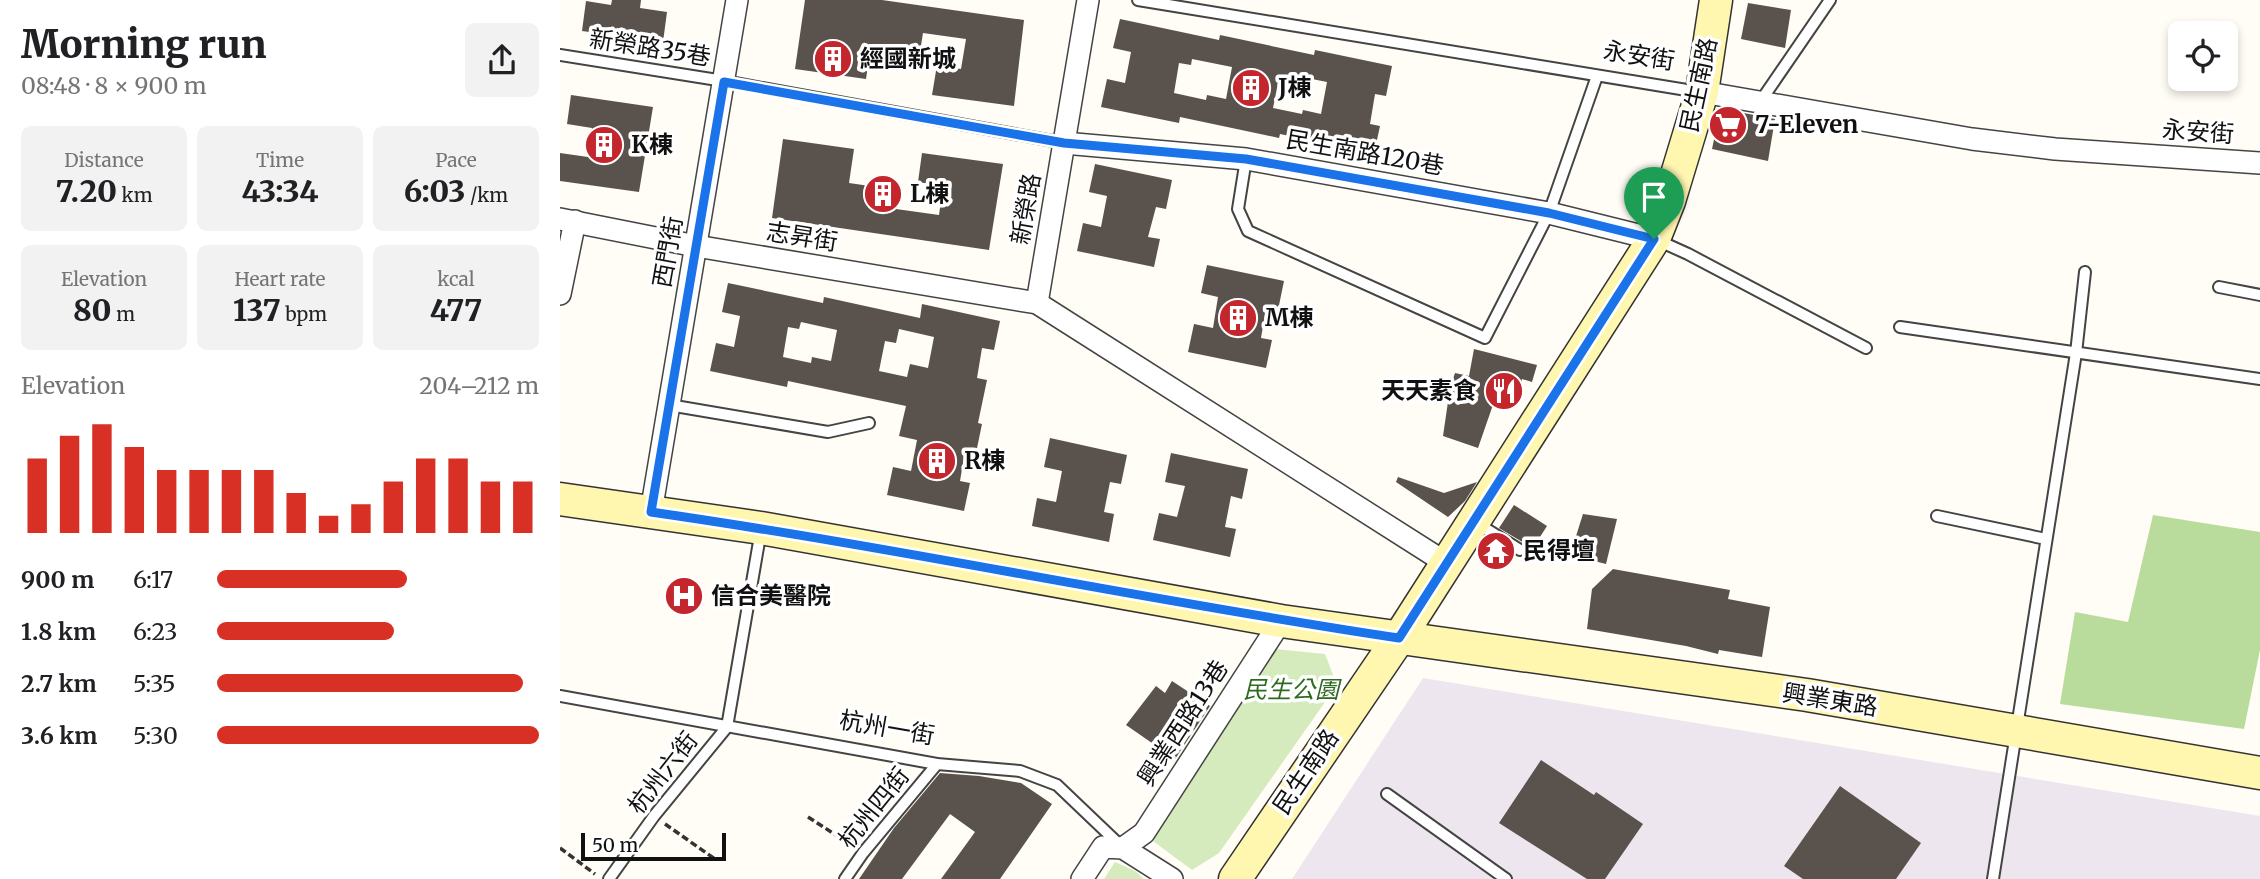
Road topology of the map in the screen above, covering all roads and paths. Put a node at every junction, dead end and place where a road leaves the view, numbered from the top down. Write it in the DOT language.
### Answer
graph roads {
  1 [pos="737,0"];
  2 [pos="1088,0"];
  3 [pos="1138,0"];
  4 [pos="1716,0"];
  5 [pos="1830,0"];
  6 [pos="560,55"];
  7 [pos="1597,76"];
  8 [pos="724,82"];
  9 [pos="1702,92"];
  10 [pos="1760,102"];
  11 [pos="1064,143"];
  12 [pos="1246,159"];
  13 [pos="2260,163"];
  14 [pos="1549,213"];
  15 [pos="568,220"];
  16 [pos="1654,239"];
  17 [pos="695,246"];
  18 [pos="2085,272"];
  19 [pos="2219,287"];
  20 [pos="560,294"];
  21 [pos="2260,295"];
  22 [pos="1037,303"];
  23 [pos="1900,327"];
  24 [pos="1867,348"];
  25 [pos="2076,353"];
  26 [pos="2260,379"];
  27 [pos="669,405"];
  28 [pos="869,423"];
  29 [pos="560,499"];
  30 [pos="651,512"];
  31 [pos="1937,516"];
  32 [pos="1473,521"];
  33 [pos="761,528"];
  34 [pos="2046,539"];
  35 [pos="1520,550"];
  36 [pos="1446,563"];
  37 [pos="1281,621"];
  38 [pos="1399,638"];
  39 [pos="560,696"];
  40 [pos="726,727"];
  41 [pos="2015,731"];
  42 [pos="937,764"];
  43 [pos="2260,773"];
  44 [pos="1387,794"];
  45 [pos="654,816"];
  46 [pos="808,817"];
  47 [pos="560,848"];
  48 [pos="1123,848"];
  49 [pos="863,853"];
  50 [pos="715,859"];
  51 [pos="603,879"];
  52 [pos="609,879"];
  53 [pos="845,879"];
  54 [pos="1082,879"];
  55 [pos="1172,879"];
  56 [pos="1234,879"];
  57 [pos="1507,879"];
  58 [pos="1993,879"];
  1 -- 8 [label="street, 西門街"];
  2 -- 11 [label="street, 新榮路"];
  3 -- 7 [label="lane, 永安街"];
  4 -- 9 [label="street, 民生南路"];
  5 -- 10 [label="lane"];
  6 -- 8 [label="lane, 新榮路35巷"];
  7 -- 9 [label="lane, 永安街"];
  7 -- 14 [label="lane"];
  8 -- 11 [label="lane, 新榮路35巷"];
  8 -- 17 [label="street, 西門街"];
  9 -- 10 [label="street, 永安街"];
  9 -- 16 [label="street, 民生南路"];
  10 -- 13 [label="street, 永安街"];
  11 -- 12 [label="street, 民生南路120巷"];
  11 -- 22 [label="street, 新榮路"];
  12 -- 14 [label="street, 民生南路120巷"];
  12 -- 14 [label="lane"];
  14 -- 16 [label="street, 民生南路120巷"];
  15 -- 17 [label="street, 志昇街"];
  15 -- 20 [label="street"];
  16 -- 24 [label="lane"];
  16 -- 32 [label="street, 民生南路"];
  17 -- 22 [label="street, 志昇街"];
  17 -- 27 [label="street, 西門街"];
  18 -- 25 [label="lane"];
  19 -- 21 [label="lane"];
  22 -- 36 [label="street"];
  23 -- 25 [label="lane"];
  25 -- 26 [label="lane"];
  25 -- 34 [label="lane"];
  27 -- 28 [label="lane"];
  27 -- 30 [label="street, 西門街"];
  29 -- 30 [label="street, 興業東路"];
  30 -- 33 [label="street, 興業東路"];
  31 -- 34 [label="lane"];
  32 -- 35 [label="lane"];
  32 -- 36 [label="street, 民生南路"];
  33 -- 37 [label="street, 興業東路"];
  33 -- 40 [label="lane"];
  34 -- 41 [label="lane"];
  36 -- 38 [label="street, 民生南路"];
  37 -- 38 [label="street, 興業東路"];
  37 -- 48 [label="street, 興業西路13巷"];
  38 -- 41 [label="street, 興業東路"];
  38 -- 56 [label="street, 民生南路"];
  39 -- 40 [label="lane, 杭州一街"];
  40 -- 42 [label="lane, 杭州一街"];
  40 -- 45 [label="lane, 杭州六街"];
  41 -- 43 [label="street, 興業東路"];
  41 -- 58 [label="lane"];
  42 -- 48 [label="lane, 杭州一街"];
  42 -- 49 [label="lane, 杭州四街"];
  44 -- 57 [label="lane"];
  45 -- 50 [label="path"];
  45 -- 52 [label="lane, 杭州六街"];
  46 -- 49 [label="path"];
  47 -- 51 [label="path"];
  48 -- 54 [label="street, 興業西路13巷"];
  48 -- 55 [label="street, 杭州一街"];
  49 -- 53 [label="lane, 杭州四街"];
}
